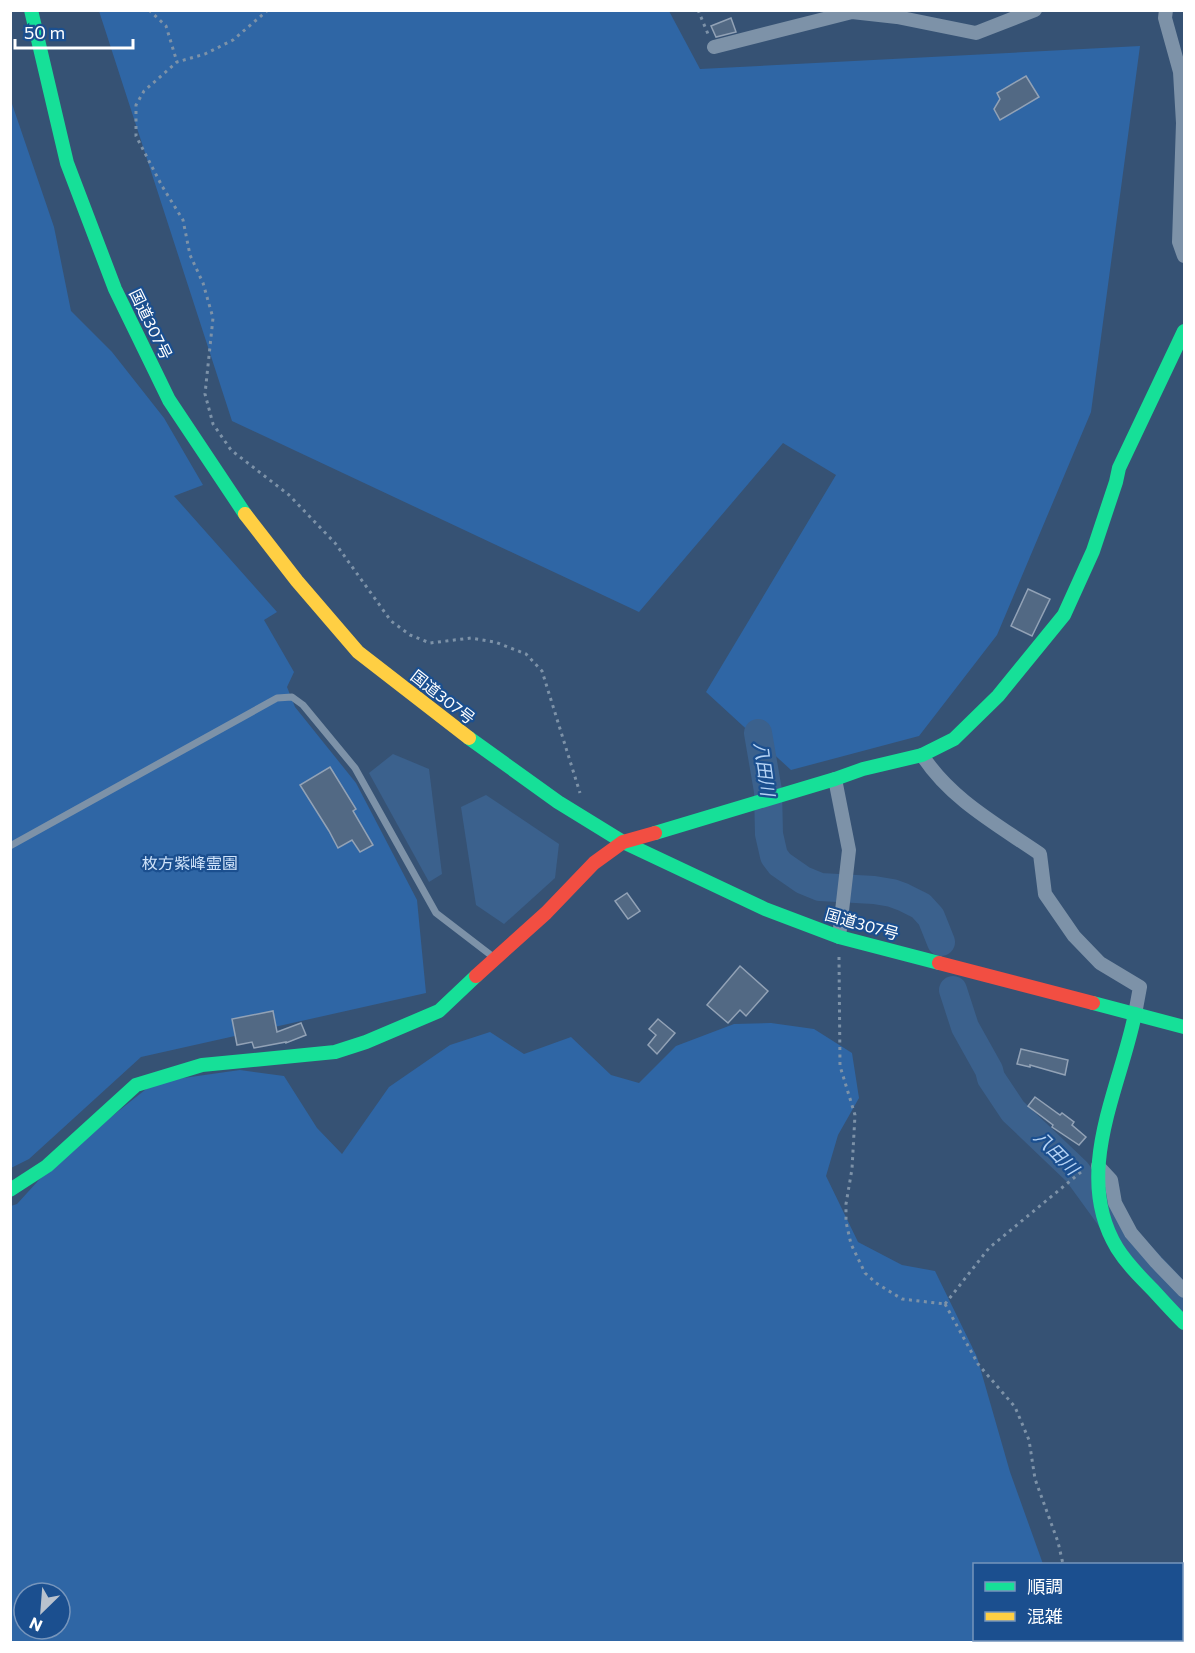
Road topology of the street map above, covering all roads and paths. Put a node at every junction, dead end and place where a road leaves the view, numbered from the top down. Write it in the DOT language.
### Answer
graph roads {
  1 [pos="31,10"];
  2 [pos="149,10"];
  3 [pos="268,10"];
  4 [pos="698,10"];
  5 [pos="1035,10"];
  6 [pos="1166,10"];
  7 [pos="714,47"];
  8 [pos="177,62"];
  9 [pos="1185,256"];
  10 [pos="1185,331"];
  11 [pos="922,755"];
  12 [pos="835,779"];
  13 [pos="588,820"];
  14 [pos="623,842"];
  15 [pos="10,846"];
  16 [pos="839,937"];
  17 [pos="494,957"];
  18 [pos="1135,1014"];
  19 [pos="1185,1027"];
  20 [pos="1098,1166"];
  21 [pos="10,1190"];
  22 [pos="1185,1291"];
  23 [pos="945,1304"];
  24 [pos="1185,1323"];
  25 [pos="1063,1563"];
  1 -- 13 [label="main road, 国道307号"];
  2 -- 8 [label="path"];
  3 -- 8 [label="path"];
  4 -- 7 [label="path"];
  5 -- 7 [label="street"];
  6 -- 9 [label="street"];
  8 -- 13 [label="path"];
  10 -- 11 [label="main road"];
  11 -- 12 [label="main road"];
  11 -- 18 [label="street"];
  12 -- 14 [label="main road"];
  12 -- 16 [label="street"];
  13 -- 14 [label="main road, 国道307号"];
  14 -- 16 [label="main road, 国道307号"];
  14 -- 17 [label="main road"];
  15 -- 17 [label="lane"];
  16 -- 18 [label="main road, 国道307号"];
  16 -- 23 [label="path"];
  17 -- 21 [label="main road"];
  18 -- 19 [label="main road, 国道307号"];
  18 -- 20 [label="main road"];
  20 -- 22 [label="street"];
  20 -- 23 [label="path"];
  20 -- 24 [label="main road"];
  23 -- 25 [label="path"];
}
